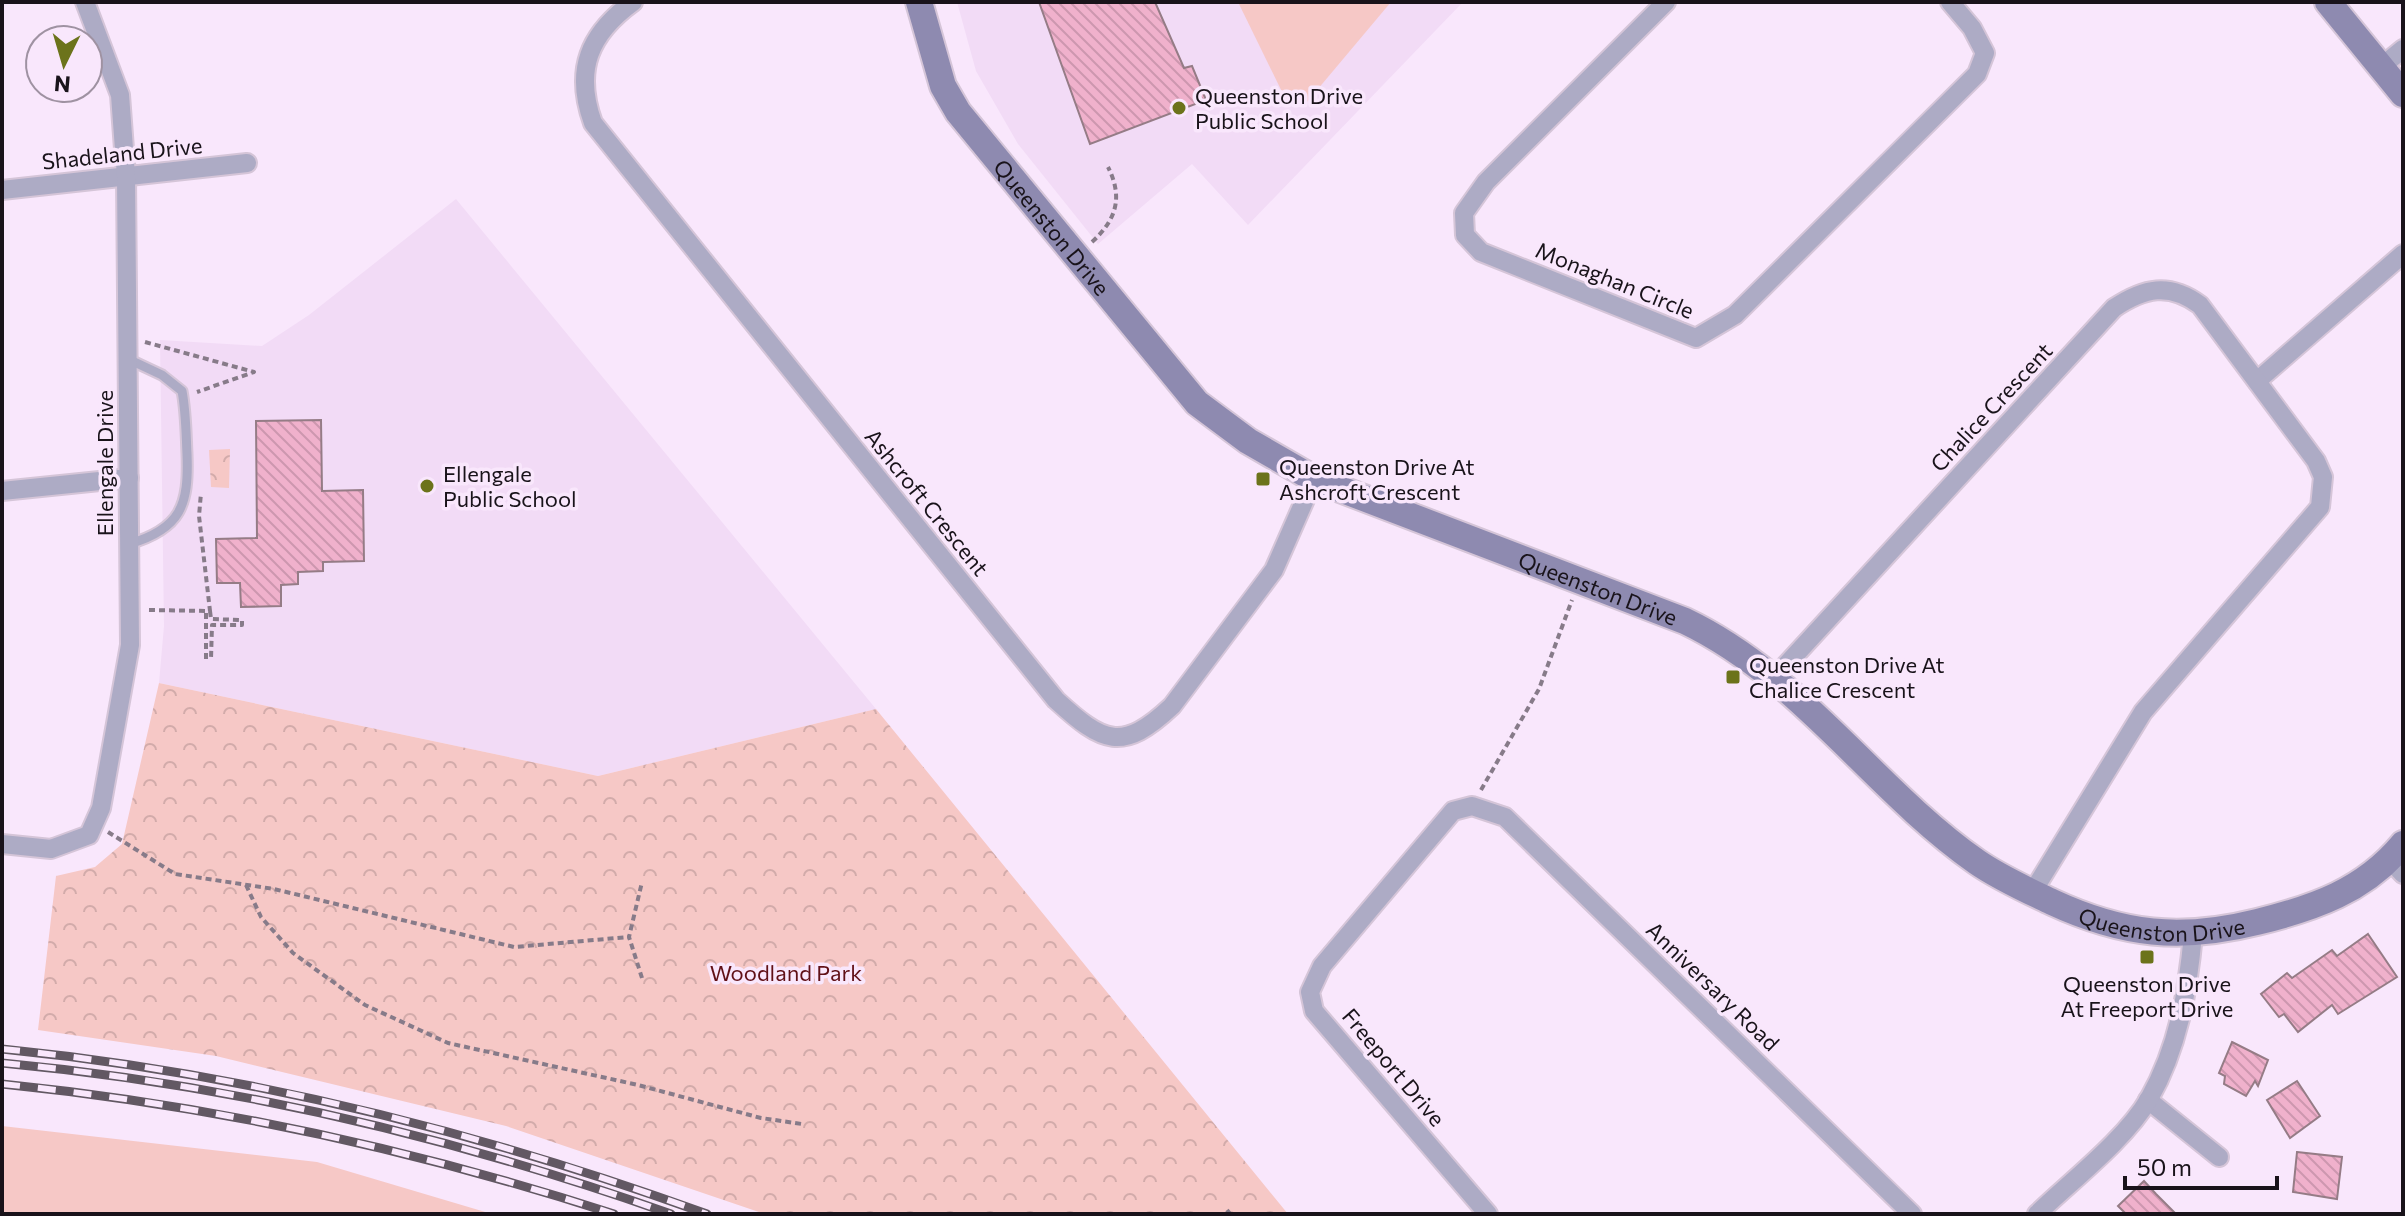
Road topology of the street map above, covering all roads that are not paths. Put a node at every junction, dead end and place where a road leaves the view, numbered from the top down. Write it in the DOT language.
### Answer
graph roads {
  1 [pos="85,2"];
  2 [pos="633,2"];
  3 [pos="919,2"];
  4 [pos="1666,2"];
  5 [pos="1950,2"];
  6 [pos="2328,2"];
  7 [pos="2403,49"];
  8 [pos="2381,67"];
  9 [pos="2403,94"];
  10 [pos="247,163"];
  11 [pos="126,176"];
  12 [pos="2,190"];
  13 [pos="2403,254"];
  14 [pos="127,359"];
  15 [pos="2257,381"];
  16 [pos="129,478"];
  17 [pos="1314,479"];
  18 [pos="2,491"];
  19 [pos="129,544"];
  20 [pos="1775,677"];
  21 [pos="1472,806"];
  22 [pos="2,844"];
  23 [pos="2399,859"];
  24 [pos="2032,893"];
  25 [pos="2193,934"];
  26 [pos="2148,1100"];
  27 [pos="2219,1157"];
  28 [pos="1488,1214"];
  29 [pos="1912,1214"];
  30 [pos="2037,1214"];
  1 -- 11 [label="street, Ellengale Drive"];
  2 -- 17 [label="street, Ashcroft Crescent"];
  3 -- 17 [label="street, Queenston Drive"];
  4 -- 5 [label="street, Monaghan Circle"];
  6 -- 8 [label="street"];
  7 -- 8 [label="street"];
  8 -- 9 [label="street"];
  10 -- 11 [label="street, Shadeland Drive"];
  11 -- 12 [label="street, Shadeland Drive"];
  11 -- 14 [label="street, Ellengale Drive"];
  13 -- 15 [label="street"];
  14 -- 16 [label="street, Ellengale Drive"];
  14 -- 19 [label="lane"];
  15 -- 20 [label="street, Chalice Crescent"];
  15 -- 24 [label="street, Chalice Crescent"];
  16 -- 18 [label="street"];
  16 -- 19 [label="street, Ellengale Drive"];
  17 -- 20 [label="street, Queenston Drive"];
  19 -- 22 [label="street, Ellengale Drive"];
  20 -- 24 [label="street, Queenston Drive"];
  21 -- 28 [label="street, Freeport Drive"];
  21 -- 29 [label="street, Anniversary Road"];
  23 -- 25 [label="street, Queenston Drive"];
  24 -- 25 [label="street, Queenston Drive"];
  25 -- 26 [label="street"];
  26 -- 27 [label="street"];
  26 -- 30 [label="street"];
}
